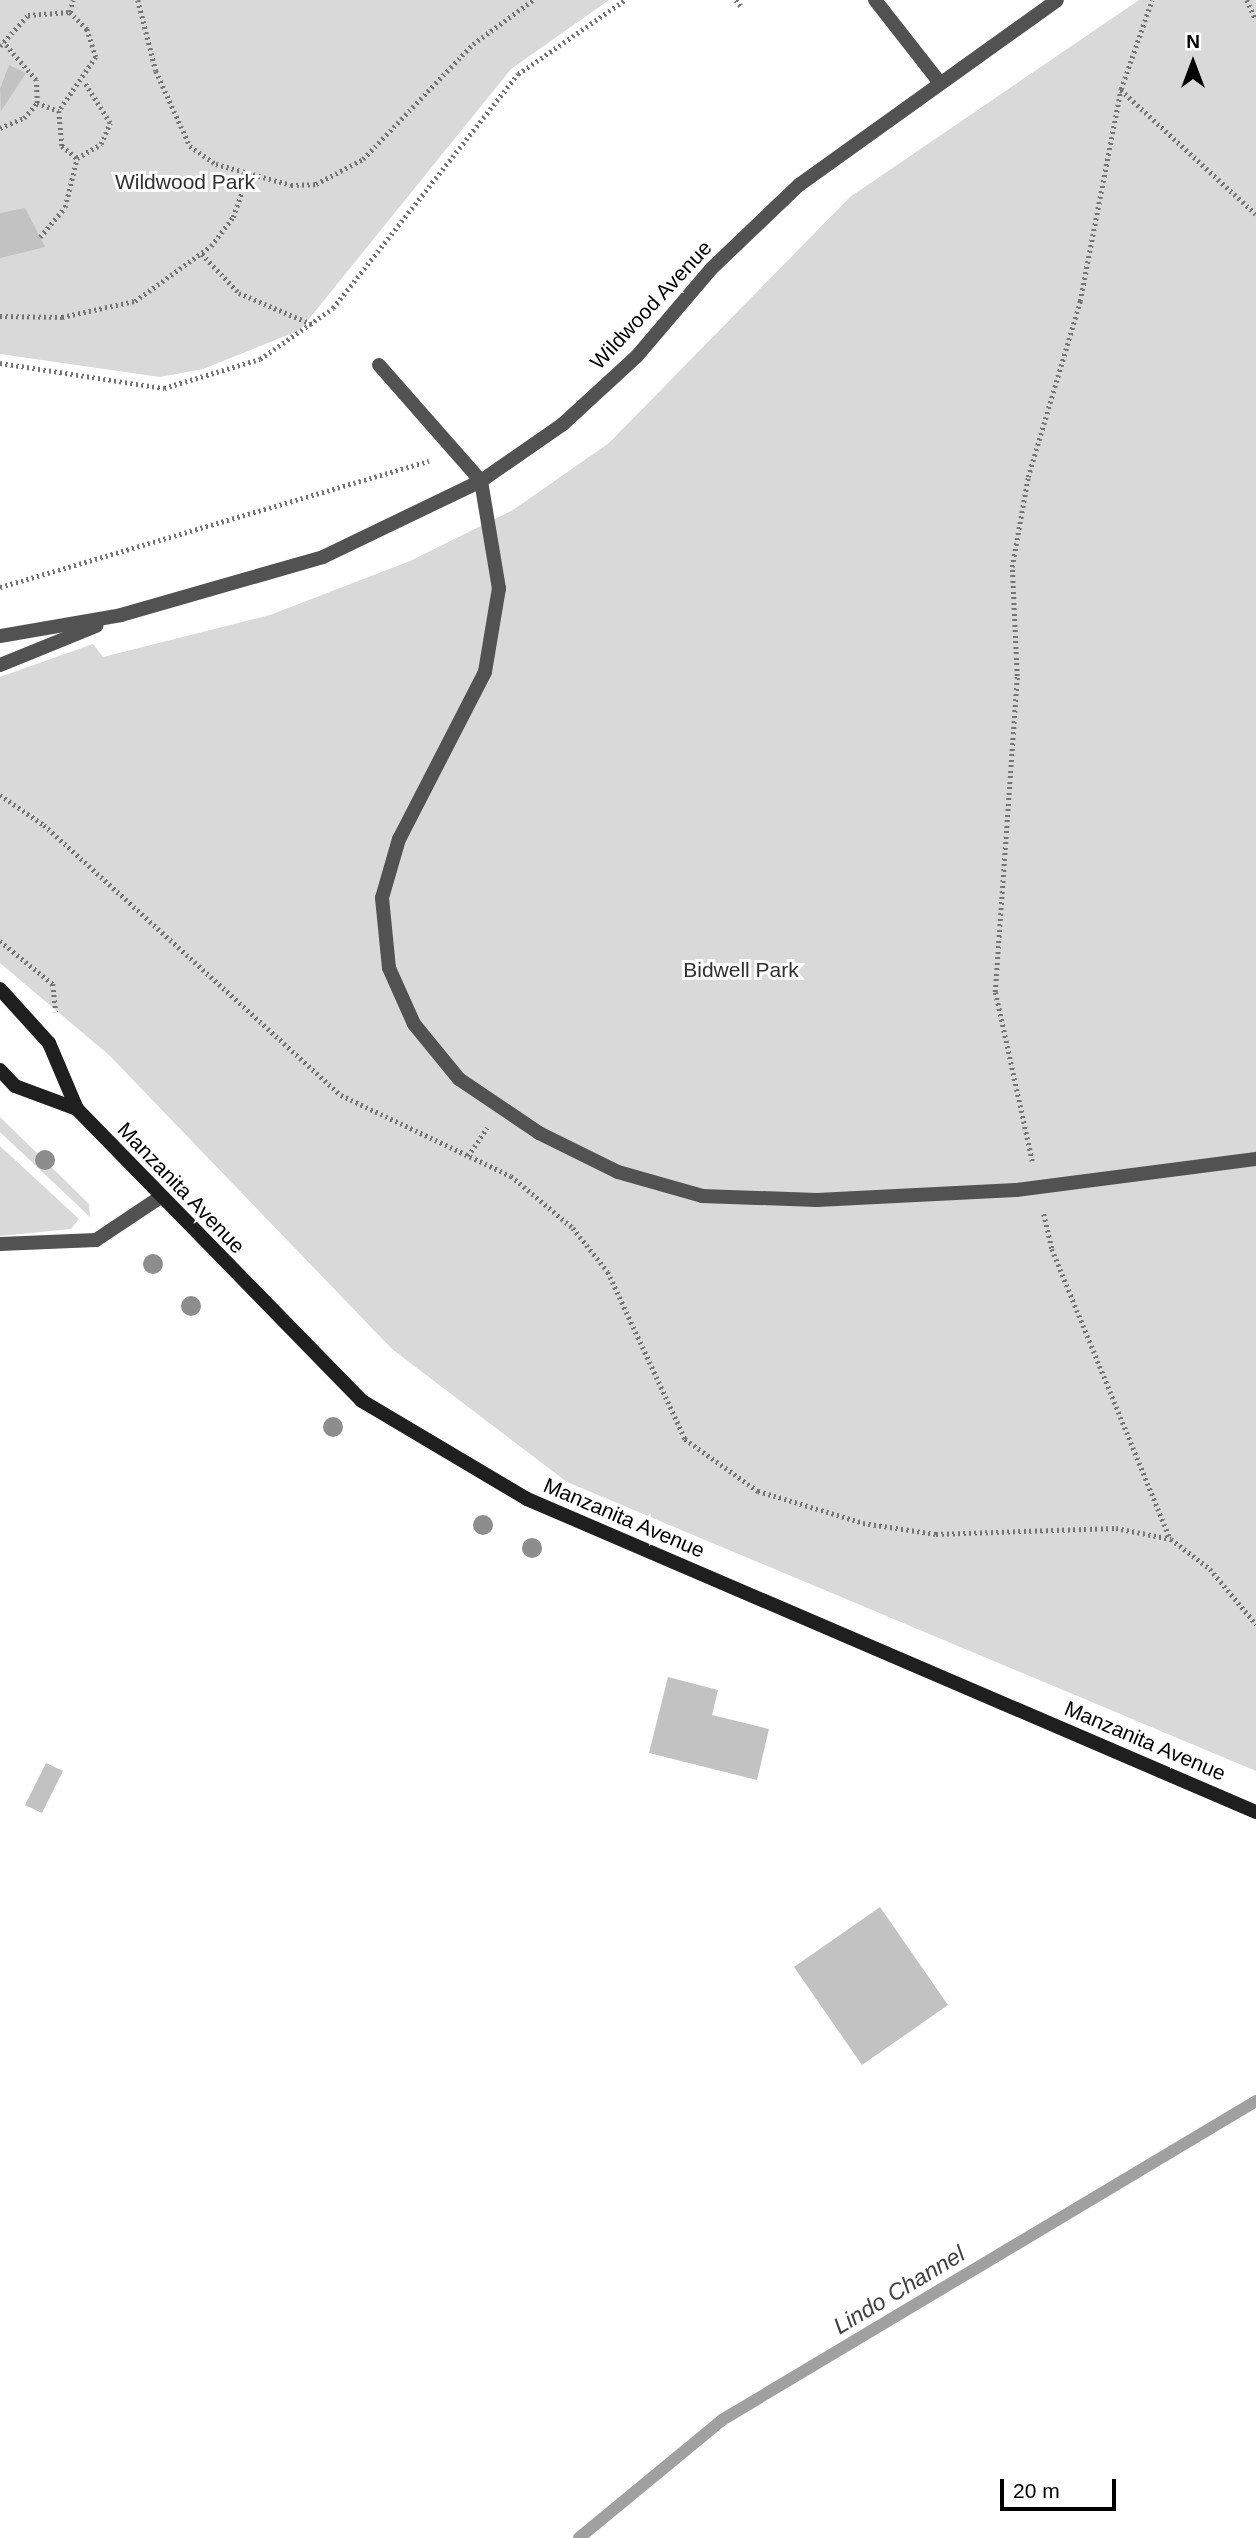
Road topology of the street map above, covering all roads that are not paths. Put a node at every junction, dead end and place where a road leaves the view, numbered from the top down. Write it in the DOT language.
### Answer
graph roads {
  1 [pos="875,0"];
  2 [pos="1057,0"];
  3 [pos="940,83"];
  4 [pos="379,365"];
  5 [pos="481,481"];
  6 [pos="121,615"];
  7 [pos="0,636"];
  8 [pos="0,666"];
  9 [pos="0,989"];
  10 [pos="0,1070"];
  11 [pos="77,1109"];
  12 [pos="1256,1158"];
  13 [pos="159,1198"];
  14 [pos="0,1244"];
  15 [pos="1256,1812"];
  1 -- 3 [label="street"];
  2 -- 3 [label="street, Wildwood Avenue"];
  3 -- 5 [label="street, Wildwood Avenue"];
  4 -- 5 [label="street"];
  5 -- 6 [label="street, Wildwood Avenue"];
  5 -- 12 [label="street"];
  6 -- 7 [label="street, Wildwood Avenue"];
  6 -- 8 [label="street, Wildwood Avenue"];
  9 -- 11 [label="street, Manzanita Avenue"];
  10 -- 11 [label="street, Manzanita Avenue"];
  11 -- 13 [label="street, Manzanita Avenue"];
  13 -- 14 [label="street"];
  13 -- 15 [label="street, Manzanita Avenue"];
}
